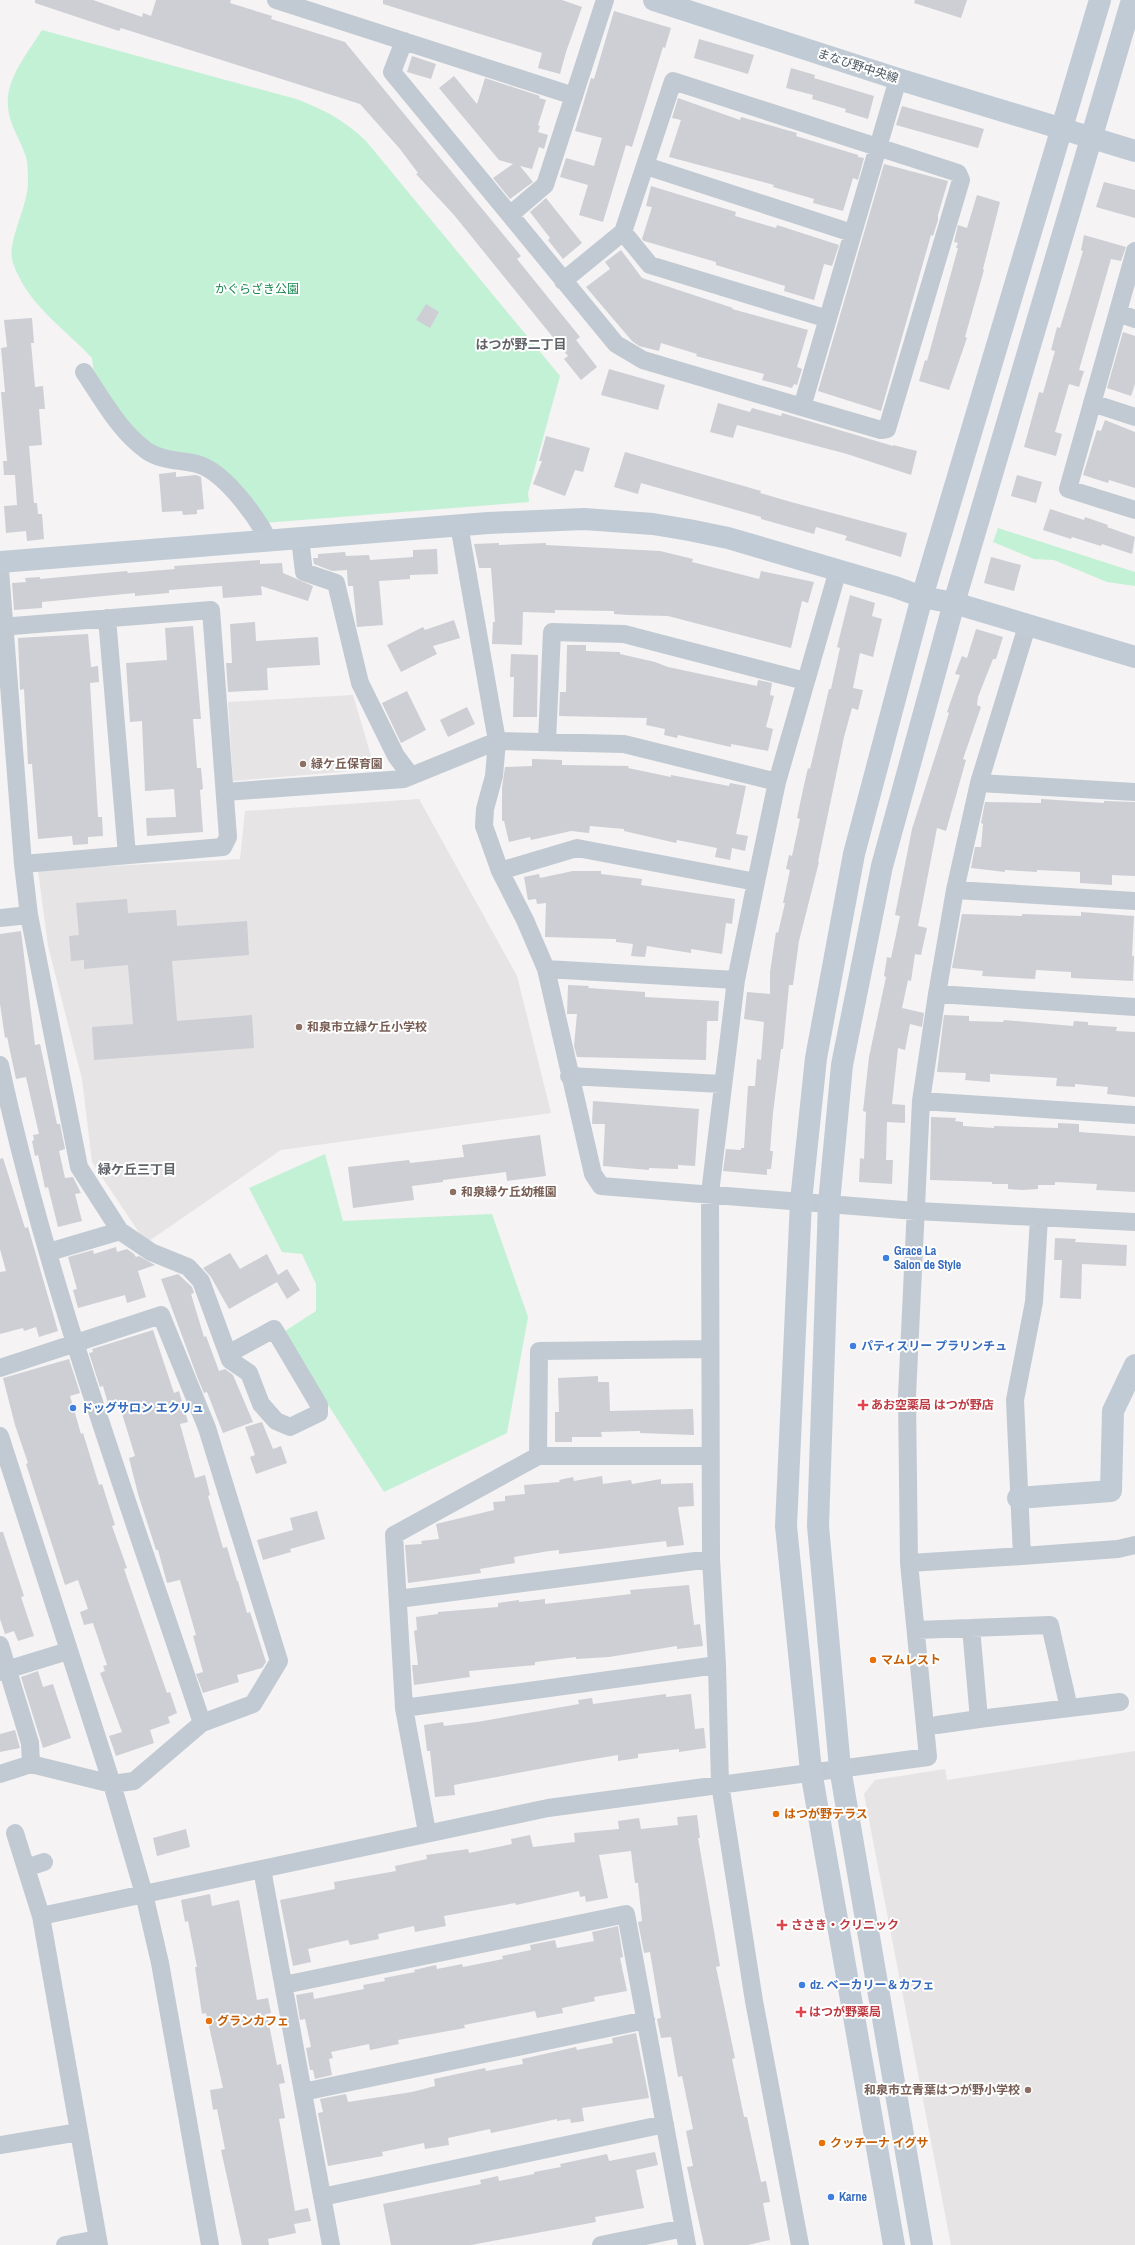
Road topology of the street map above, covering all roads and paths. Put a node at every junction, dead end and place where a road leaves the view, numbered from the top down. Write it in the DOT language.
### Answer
graph roads {
  1 [pos="276,0"];
  2 [pos="605,0"];
  3 [pos="654,0"];
  4 [pos="1100,0"];
  5 [pos="1132,0"];
  6 [pos="404,41"];
  7 [pos="898,79"];
  8 [pos="574,96"];
  9 [pos="1062,130"];
  10 [pos="1092,138"];
  11 [pos="878,146"];
  12 [pos="1135,151"];
  13 [pos="646,166"];
  14 [pos="510,215"];
  15 [pos="623,232"];
  16 [pos="852,232"];
  17 [pos="1135,251"];
  18 [pos="563,281"];
  19 [pos="1118,313"];
  20 [pos="828,319"];
  21 [pos="1135,319"];
  22 [pos="84,372"];
  23 [pos="1092,403"];
  24 [pos="802,408"];
  25 [pos="1135,417"];
  26 [pos="1135,510"];
  27 [pos="459,526"];
  28 [pos="300,538"];
  29 [pos="270,541"];
  30 [pos="0,562"];
  31 [pos="0,570"];
  32 [pos="838,570"];
  33 [pos="922,597"];
  34 [pos="954,603"];
  35 [pos="107,618"];
  36 [pos="1027,626"];
  37 [pos="2,627"];
  38 [pos="1135,657"];
  39 [pos="805,681"];
  40 [pos="497,741"];
  41 [pos="547,741"];
  42 [pos="411,776"];
  43 [pos="777,782"];
  44 [pos="979,783"];
  45 [pos="226,792"];
  46 [pos="1135,792"];
  47 [pos="127,856"];
  48 [pos="23,864"];
  49 [pos="500,871"];
  50 [pos="756,882"];
  51 [pos="955,890"];
  52 [pos="1135,901"];
  53 [pos="29,915"];
  54 [pos="0,918"];
  55 [pos="546,969"];
  56 [pos="736,980"];
  57 [pos="937,994"];
  58 [pos="1135,1007"];
  59 [pos="0,1065"];
  60 [pos="569,1076"];
  61 [pos="722,1084"];
  62 [pos="921,1101"];
  63 [pos="1135,1115"];
  64 [pos="710,1193"];
  65 [pos="801,1201"];
  66 [pos="828,1203"];
  67 [pos="916,1211"];
  68 [pos="1039,1218"];
  69 [pos="1135,1222"];
  70 [pos="120,1231"];
  71 [pos="49,1252"];
  72 [pos="75,1343"];
  73 [pos="710,1349"];
  74 [pos="228,1354"];
  75 [pos="1135,1365"];
  76 [pos="0,1368"];
  77 [pos="0,1436"];
  78 [pos="538,1456"];
  79 [pos="710,1456"];
  80 [pos="1018,1498"];
  81 [pos="1135,1545"];
  82 [pos="1022,1556"];
  83 [pos="711,1559"];
  84 [pos="909,1563"];
  85 [pos="398,1599"];
  86 [pos="970,1628"];
  87 [pos="916,1630"];
  88 [pos="0,1645"];
  89 [pos="68,1651"];
  90 [pos="717,1665"];
  91 [pos="4,1671"];
  92 [pos="1120,1702"];
  93 [pos="404,1708"];
  94 [pos="1069,1708"];
  95 [pos="979,1719"];
  96 [pos="202,1723"];
  97 [pos="937,1725"];
  98 [pos="31,1764"];
  99 [pos="840,1768"];
  100 [pos="811,1771"];
  101 [pos="0,1774"];
  102 [pos="112,1784"];
  103 [pos="720,1784"];
  104 [pos="427,1832"];
  105 [pos="15,1833"];
  106 [pos="44,1862"];
  107 [pos="26,1868"];
  108 [pos="262,1869"];
  109 [pos="144,1894"];
  110 [pos="41,1916"];
  111 [pos="284,1985"];
  112 [pos="646,2020"];
  113 [pos="303,2092"];
  114 [pos="665,2124"];
  115 [pos="79,2132"];
  116 [pos="0,2145"];
  117 [pos="322,2196"];
  118 [pos="685,2237"];
  119 [pos="98,2242"];
  120 [pos="65,2245"];
  121 [pos="210,2245"];
  122 [pos="331,2245"];
  123 [pos="601,2245"];
  124 [pos="800,2245"];
  125 [pos="894,2245"];
  126 [pos="922,2245"];
  1 -- 6 [label="street"];
  2 -- 8 [label="street"];
  3 -- 7 [label="street, まなび野中央線"];
  4 -- 9 [label="street"];
  5 -- 10 [label="street"];
  6 -- 8 [label="street"];
  6 -- 14 [label="street"];
  7 -- 9 [label="street, まなび野中央線"];
  7 -- 11 [label="street"];
  8 -- 14 [label="street"];
  9 -- 10 [label="street, まなび野中央線"];
  9 -- 33 [label="street"];
  10 -- 12 [label="street, まなび野中央線"];
  10 -- 34 [label="street"];
  11 -- 13 [label="street"];
  11 -- 16 [label="street"];
  11 -- 24 [label="street"];
  13 -- 15 [label="street"];
  13 -- 16 [label="street"];
  14 -- 18 [label="street"];
  15 -- 18 [label="street"];
  15 -- 20 [label="street"];
  16 -- 20 [label="street"];
  17 -- 19 [label="street"];
  18 -- 24 [label="street"];
  19 -- 21 [label="street"];
  19 -- 23 [label="street"];
  20 -- 24 [label="street"];
  22 -- 29 [label="street"];
  23 -- 25 [label="street"];
  23 -- 26 [label="street"];
  27 -- 28 [label="street"];
  27 -- 32 [label="street"];
  27 -- 40 [label="street"];
  28 -- 29 [label="street"];
  28 -- 42 [label="street"];
  29 -- 30 [label="street"];
  31 -- 37 [label="street"];
  32 -- 33 [label="street"];
  32 -- 39 [label="street"];
  33 -- 34 [label="street"];
  33 -- 65 [label="street"];
  34 -- 36 [label="street"];
  34 -- 66 [label="street"];
  35 -- 37 [label="street"];
  35 -- 45 [label="street"];
  35 -- 47 [label="street"];
  36 -- 38 [label="street"];
  36 -- 44 [label="street"];
  37 -- 48 [label="street"];
  39 -- 41 [label="street"];
  39 -- 43 [label="street"];
  40 -- 41 [label="street"];
  40 -- 42 [label="street"];
  40 -- 49 [label="street"];
  41 -- 43 [label="street"];
  42 -- 45 [label="street"];
  43 -- 50 [label="street"];
  44 -- 46 [label="street"];
  44 -- 51 [label="street"];
  45 -- 47 [label="street"];
  47 -- 48 [label="street"];
  48 -- 53 [label="street"];
  49 -- 50 [label="street"];
  49 -- 55 [label="street"];
  50 -- 56 [label="street"];
  51 -- 52 [label="street"];
  51 -- 57 [label="street"];
  53 -- 54 [label="street"];
  53 -- 70 [label="street"];
  55 -- 56 [label="street"];
  55 -- 60 [label="street"];
  56 -- 61 [label="street"];
  57 -- 58 [label="street"];
  57 -- 62 [label="street"];
  59 -- 71 [label="street"];
  60 -- 61 [label="street"];
  60 -- 64 [label="street"];
  61 -- 64 [label="street"];
  62 -- 63 [label="street"];
  62 -- 67 [label="street"];
  64 -- 65 [label="street"];
  64 -- 73 [label="street"];
  65 -- 66 [label="street"];
  65 -- 100 [label="street"];
  66 -- 67 [label="street"];
  66 -- 99 [label="street"];
  67 -- 68 [label="street"];
  67 -- 84 [label="street"];
  68 -- 69 [label="street"];
  68 -- 80 [label="street"];
  70 -- 71 [label="street"];
  70 -- 74 [label="street"];
  71 -- 72 [label="street"];
  72 -- 76 [label="street"];
  72 -- 96 [label="street"];
  72 -- 96 [label="street"];
  73 -- 78 [label="street"];
  73 -- 79 [label="street"];
  74 -- 74 [label="street"];
  75 -- 80 [label="street"];
  77 -- 89 [label="street"];
  78 -- 79 [label="street"];
  78 -- 85 [label="street"];
  79 -- 83 [label="street"];
  80 -- 82 [label="street"];
  81 -- 82 [label="street"];
  82 -- 84 [label="street"];
  83 -- 85 [label="street"];
  83 -- 90 [label="street"];
  84 -- 87 [label="street"];
  85 -- 93 [label="street"];
  86 -- 87 [label="street"];
  86 -- 94 [label="street"];
  86 -- 95 [label="street"];
  87 -- 99 [label="street"];
  88 -- 91 [label="street"];
  89 -- 91 [label="street"];
  89 -- 102 [label="street"];
  90 -- 93 [label="street"];
  90 -- 103 [label="street"];
  91 -- 98 [label="street"];
  92 -- 94 [label="street"];
  93 -- 104 [label="street"];
  94 -- 95 [label="street"];
  95 -- 97 [label="street"];
  96 -- 102 [label="street"];
  98 -- 101 [label="street"];
  98 -- 102 [label="street"];
  99 -- 100 [label="street"];
  99 -- 126 [label="street"];
  100 -- 103 [label="street"];
  100 -- 125 [label="street"];
  102 -- 109 [label="street"];
  103 -- 104 [label="street"];
  103 -- 124 [label="street"];
  104 -- 108 [label="street"];
  105 -- 107 [label="street"];
  106 -- 107 [label="street"];
  107 -- 110 [label="street"];
  108 -- 109 [label="street"];
  108 -- 111 [label="street"];
  109 -- 110 [label="street"];
  109 -- 121 [label="street"];
  110 -- 115 [label="street"];
  111 -- 112 [label="street"];
  111 -- 113 [label="street"];
  112 -- 113 [label="street"];
  112 -- 114 [label="street"];
  113 -- 117 [label="street"];
  114 -- 117 [label="street"];
  114 -- 118 [label="street"];
  115 -- 116 [label="street"];
  115 -- 119 [label="street"];
  117 -- 122 [label="street"];
  118 -- 123 [label="street"];
  119 -- 120 [label="street"];
}
